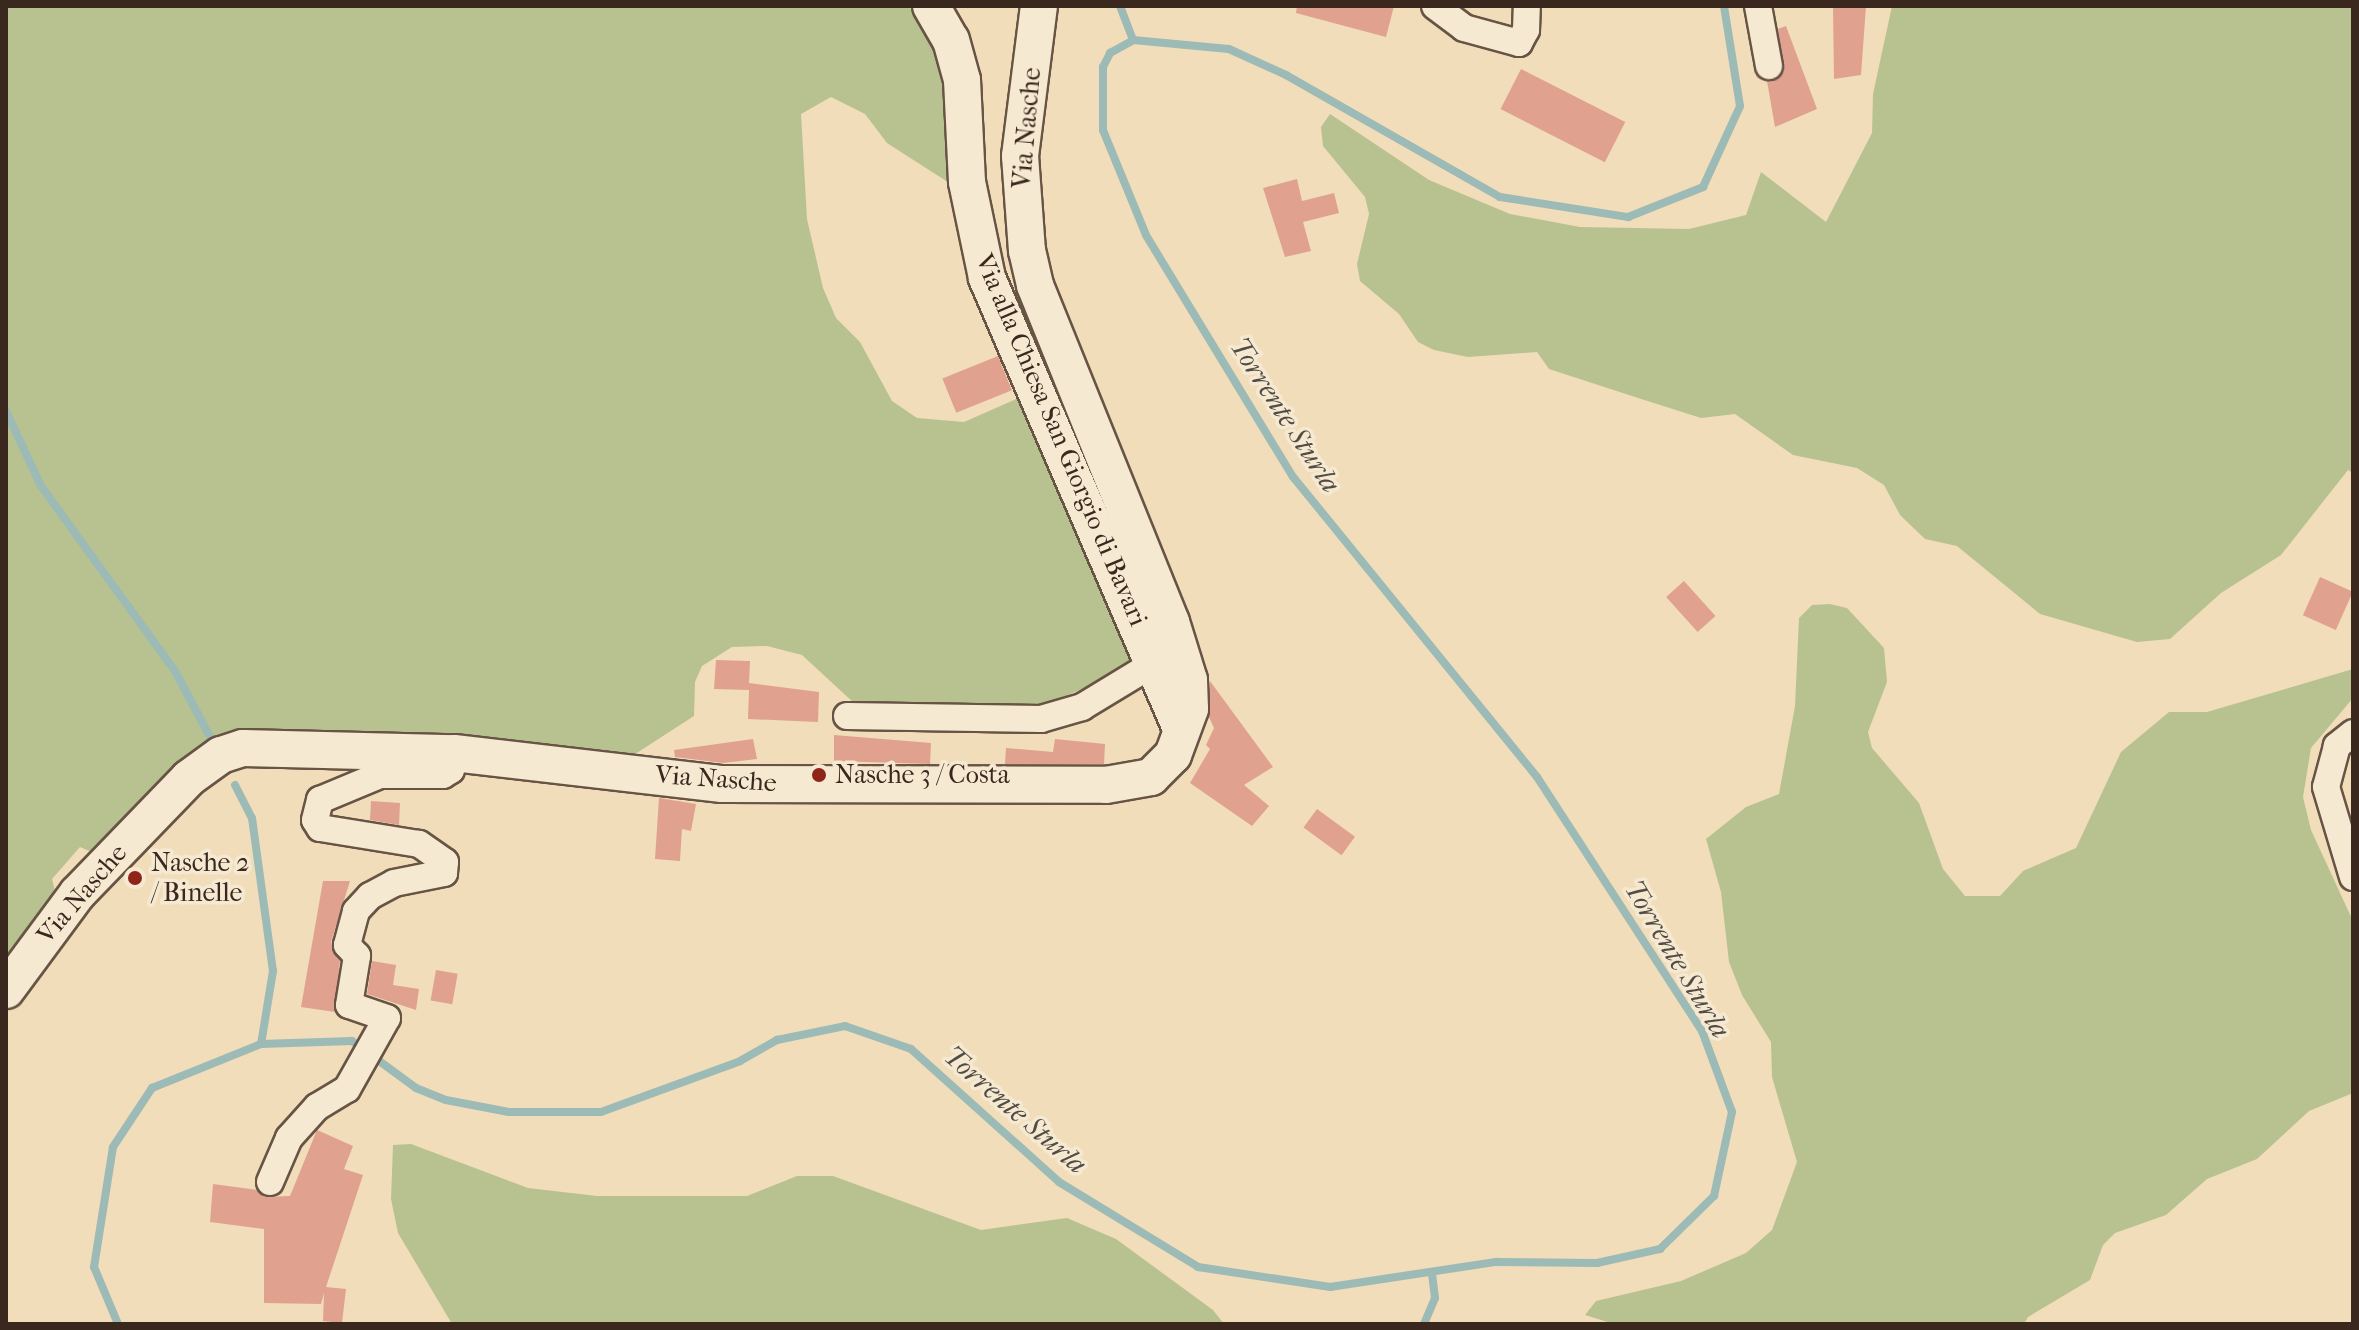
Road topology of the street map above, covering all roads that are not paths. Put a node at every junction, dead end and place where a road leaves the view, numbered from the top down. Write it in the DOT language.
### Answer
graph roads {
  1 [pos="931,6"];
  2 [pos="1039,6"];
  3 [pos="1435,6"];
  4 [pos="1527,6"];
  5 [pos="1758,6"];
  6 [pos="1769,66"];
  7 [pos="1156,662"];
  8 [pos="847,716"];
  9 [pos="1182,730"];
  10 [pos="2353,733"];
  11 [pos="454,753"];
  12 [pos="2353,877"];
  13 [pos="6,990"];
  14 [pos="270,1182"];
  1 -- 7 [label="street, Via alla Chiesa San Giorgio di Bavari"];
  2 -- 9 [label="street, Via Nasche"];
  3 -- 4 [label="street"];
  5 -- 6 [label="street"];
  7 -- 8 [label="street"];
  7 -- 9 [label="street, Via alla Chiesa San Giorgio di Bavari"];
  9 -- 11 [label="street, Via Nasche"];
  10 -- 12 [label="street"];
  11 -- 13 [label="street, Via Nasche"];
  11 -- 14 [label="street"];
}
